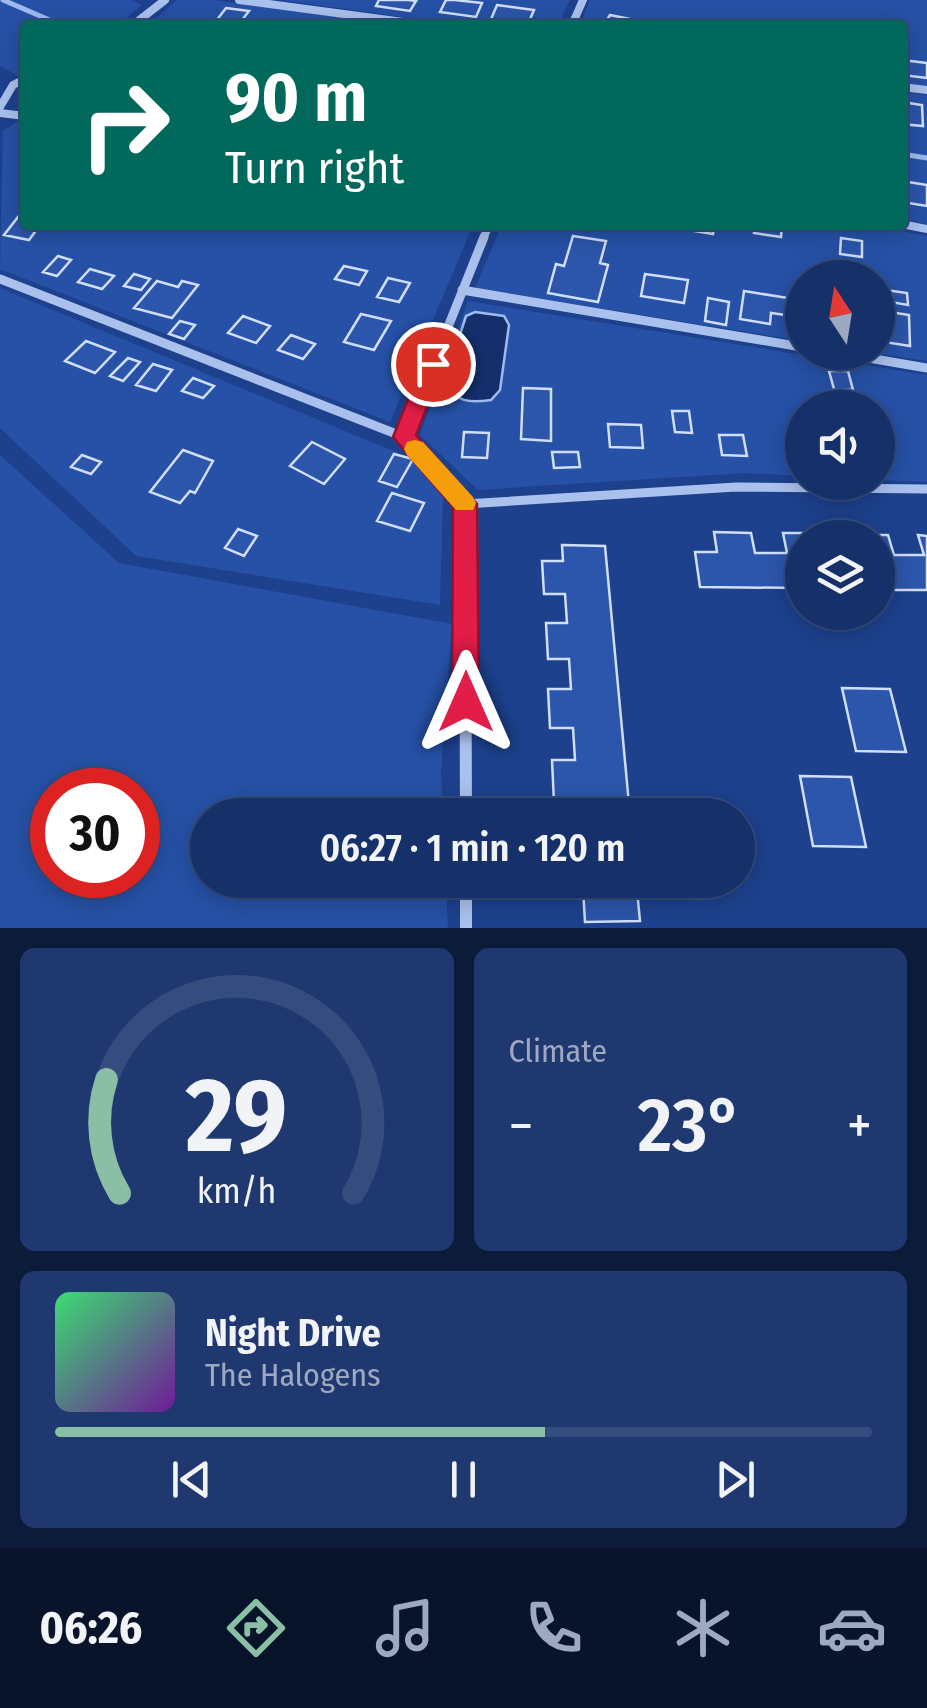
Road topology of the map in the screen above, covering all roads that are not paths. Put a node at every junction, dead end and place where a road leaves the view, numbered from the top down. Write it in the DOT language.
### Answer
graph roads {
  1 [pos="165,0"];
  2 [pos="240,0"];
  3 [pos="139,20"];
  4 [pos="389,20"];
  5 [pos="20,82"];
  6 [pos="0,110"];
  7 [pos="487,230"];
  8 [pos="0,279"];
  9 [pos="462,290"];
  10 [pos="785,344"];
  11 [pos="895,362"];
  12 [pos="927,368"];
  13 [pos="404,437"];
  14 [pos="927,489"];
  15 [pos="465,504"];
  16 [pos="466,798"];
  17 [pos="466,898"];
  18 [pos="466,928"];
  1 -- 3 [label="street"];
  2 -- 4 [label="street"];
  5 -- 6 [label="street"];
  7 -- 9 [label="street"];
  8 -- 13 [label="street"];
  9 -- 10 [label="street"];
  9 -- 13 [label="street"];
  11 -- 12 [label="street"];
  13 -- 15 [label="street"];
  14 -- 15 [label="street"];
  15 -- 16 [label="street"];
  17 -- 18 [label="street"];
}
